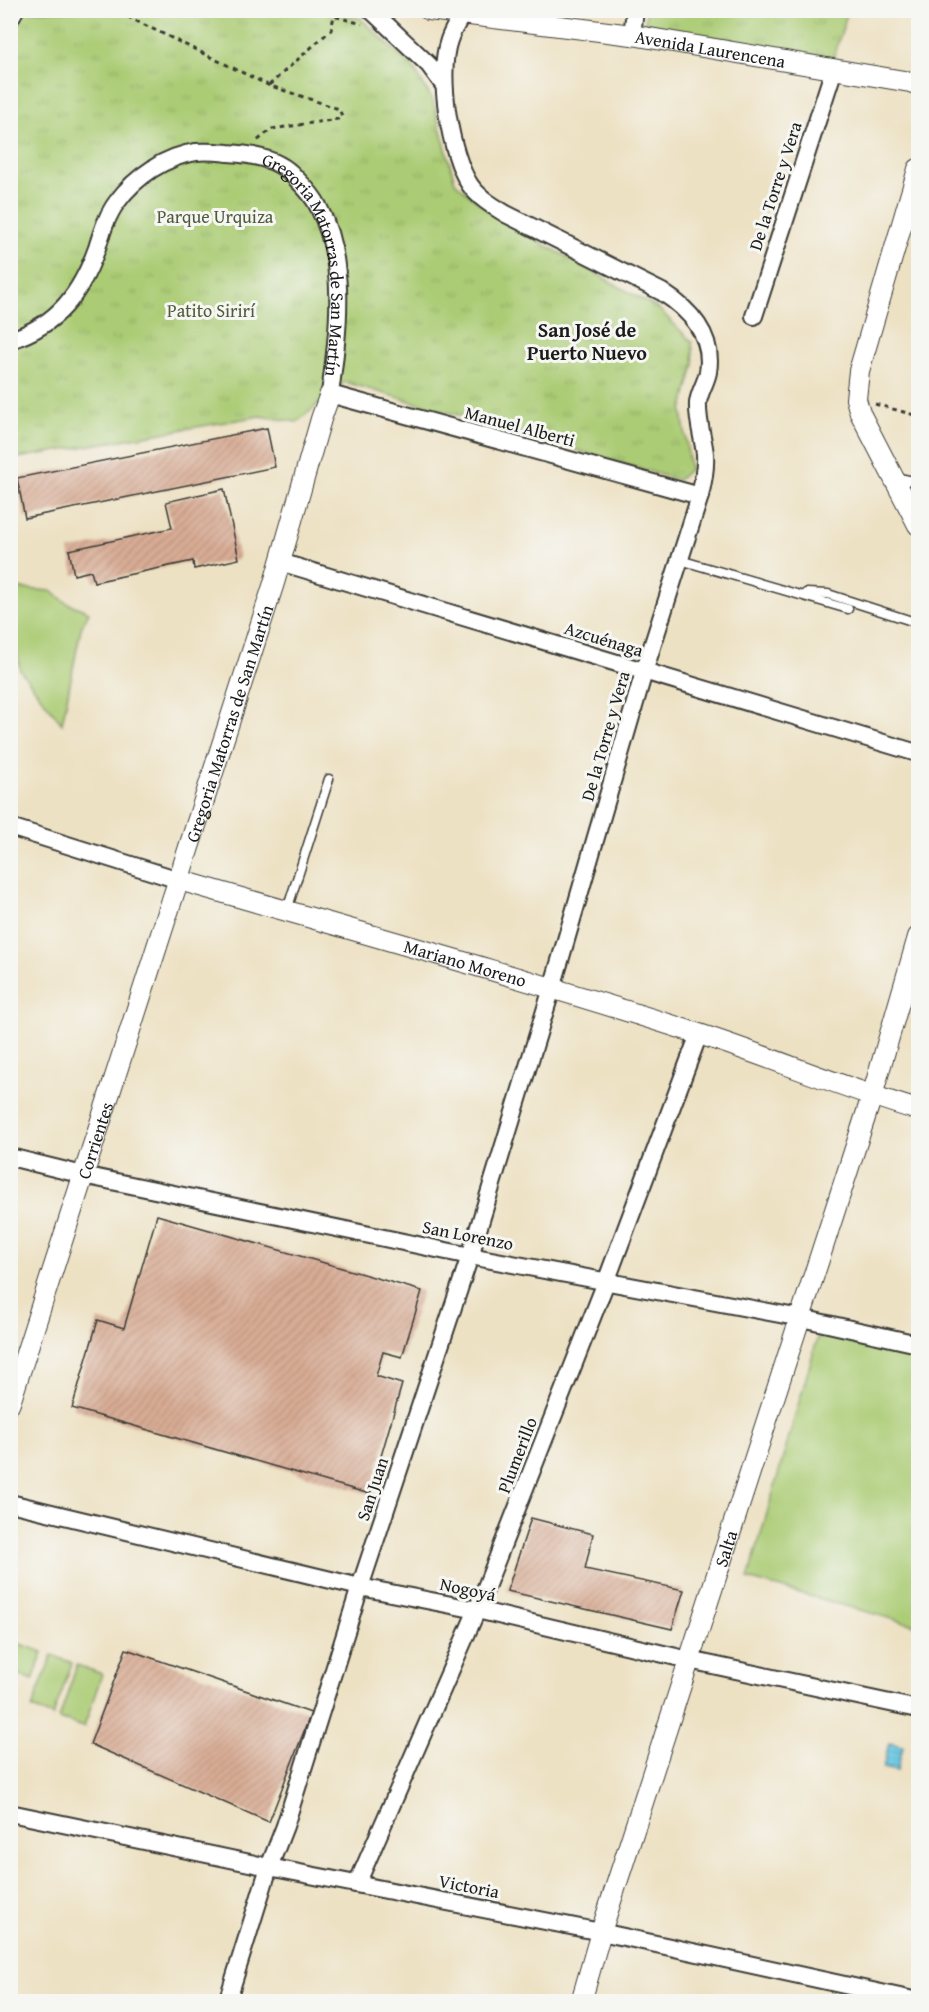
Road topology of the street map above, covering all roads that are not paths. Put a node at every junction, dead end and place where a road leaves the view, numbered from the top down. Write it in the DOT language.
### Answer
graph roads {
  1 [pos="15,10"];
  2 [pos="429,10"];
  3 [pos="635,10"];
  4 [pos="462,15"];
  5 [pos="369,18"];
  6 [pos="10,19"];
  7 [pos="632,35"];
  8 [pos="834,69"];
  9 [pos="443,84"];
  10 [pos="918,85"];
  11 [pos="918,169"];
  12 [pos="754,316"];
  13 [pos="10,340"];
  14 [pos="330,394"];
  15 [pos="894,480"];
  16 [pos="918,482"];
  17 [pos="700,496"];
  18 [pos="918,525"];
  19 [pos="680,560"];
  20 [pos="280,562"];
  21 [pos="795,593"];
  22 [pos="848,609"];
  23 [pos="918,623"];
  24 [pos="644,672"];
  25 [pos="917,753"];
  26 [pos="329,779"];
  27 [pos="10,827"];
  28 [pos="180,880"];
  29 [pos="287,911"];
  30 [pos="918,938"];
  31 [pos="552,988"];
  32 [pos="699,1034"];
  33 [pos="872,1096"];
  34 [pos="918,1110"];
  35 [pos="10,1157"];
  36 [pos="83,1175"];
  37 [pos="470,1256"];
  38 [pos="606,1282"];
  39 [pos="801,1318"];
  40 [pos="918,1344"];
  41 [pos="10,1403"];
  42 [pos="10,1503"];
  43 [pos="360,1587"];
  44 [pos="477,1610"];
  45 [pos="689,1660"];
  46 [pos="918,1709"];
  47 [pos="10,1813"];
  48 [pos="269,1867"];
  49 [pos="357,1884"];
  50 [pos="601,1932"];
  51 [pos="227,2001"];
  52 [pos="581,2001"];
  53 [pos="918,2001"];
  1 -- 6 [label="street"];
  2 -- 4 [label="street, Avenida Laurencena"];
  3 -- 7 [label="street"];
  4 -- 7 [label="street, Avenida Laurencena"];
  4 -- 9 [label="street"];
  5 -- 9 [label="street"];
  7 -- 8 [label="street, Avenida Laurencena"];
  8 -- 10 [label="street, Avenida Laurencena"];
  8 -- 12 [label="street, De la Torre y Vera"];
  9 -- 17 [label="street, De la Torre y Vera"];
  11 -- 15 [label="street"];
  13 -- 14 [label="street, Gregoria Matorras de San Martín"];
  14 -- 17 [label="street, Manuel Alberti"];
  14 -- 20 [label="street, Gregoria Matorras de San Martín"];
  15 -- 16 [label="lane"];
  15 -- 18 [label="street"];
  17 -- 19 [label="street, De la Torre y Vera"];
  19 -- 21 [label="lane"];
  19 -- 24 [label="street, De la Torre y Vera"];
  20 -- 24 [label="street, Azcuénaga"];
  20 -- 28 [label="street, Gregoria Matorras de San Martín"];
  21 -- 22 [label="lane"];
  21 -- 23 [label="lane"];
  24 -- 25 [label="street, Azcuénaga"];
  24 -- 31 [label="street, De la Torre y Vera"];
  26 -- 29 [label="lane"];
  27 -- 28 [label="street, Mariano Moreno"];
  28 -- 29 [label="street, Mariano Moreno"];
  28 -- 36 [label="street, Corrientes"];
  29 -- 31 [label="street, Mariano Moreno"];
  30 -- 33 [label="street, Salta"];
  31 -- 32 [label="street, Mariano Moreno"];
  31 -- 37 [label="street, San Juan"];
  32 -- 33 [label="street, Mariano Moreno"];
  32 -- 38 [label="street, Plumerillo"];
  33 -- 34 [label="street, Mariano Moreno"];
  33 -- 39 [label="street, Salta"];
  35 -- 36 [label="street, San Lorenzo"];
  36 -- 37 [label="street, San Lorenzo"];
  36 -- 41 [label="street, Corrientes"];
  37 -- 38 [label="street, San Lorenzo"];
  37 -- 43 [label="street, San Juan"];
  38 -- 39 [label="street, San Lorenzo"];
  38 -- 44 [label="street, Plumerillo"];
  39 -- 40 [label="street, San Lorenzo"];
  39 -- 45 [label="street, Salta"];
  42 -- 43 [label="street, Nogoyá"];
  43 -- 44 [label="street, Nogoyá"];
  43 -- 48 [label="street, San Juan"];
  44 -- 45 [label="street, Nogoyá"];
  44 -- 49 [label="street, Plumerillo"];
  45 -- 46 [label="street, Nogoyá"];
  45 -- 50 [label="street, Salta"];
  47 -- 48 [label="street, Victoria"];
  48 -- 49 [label="street, Victoria"];
  48 -- 51 [label="street, San Juan"];
  49 -- 50 [label="street, Victoria"];
  50 -- 52 [label="street, Salta"];
  50 -- 53 [label="street, Victoria"];
}
